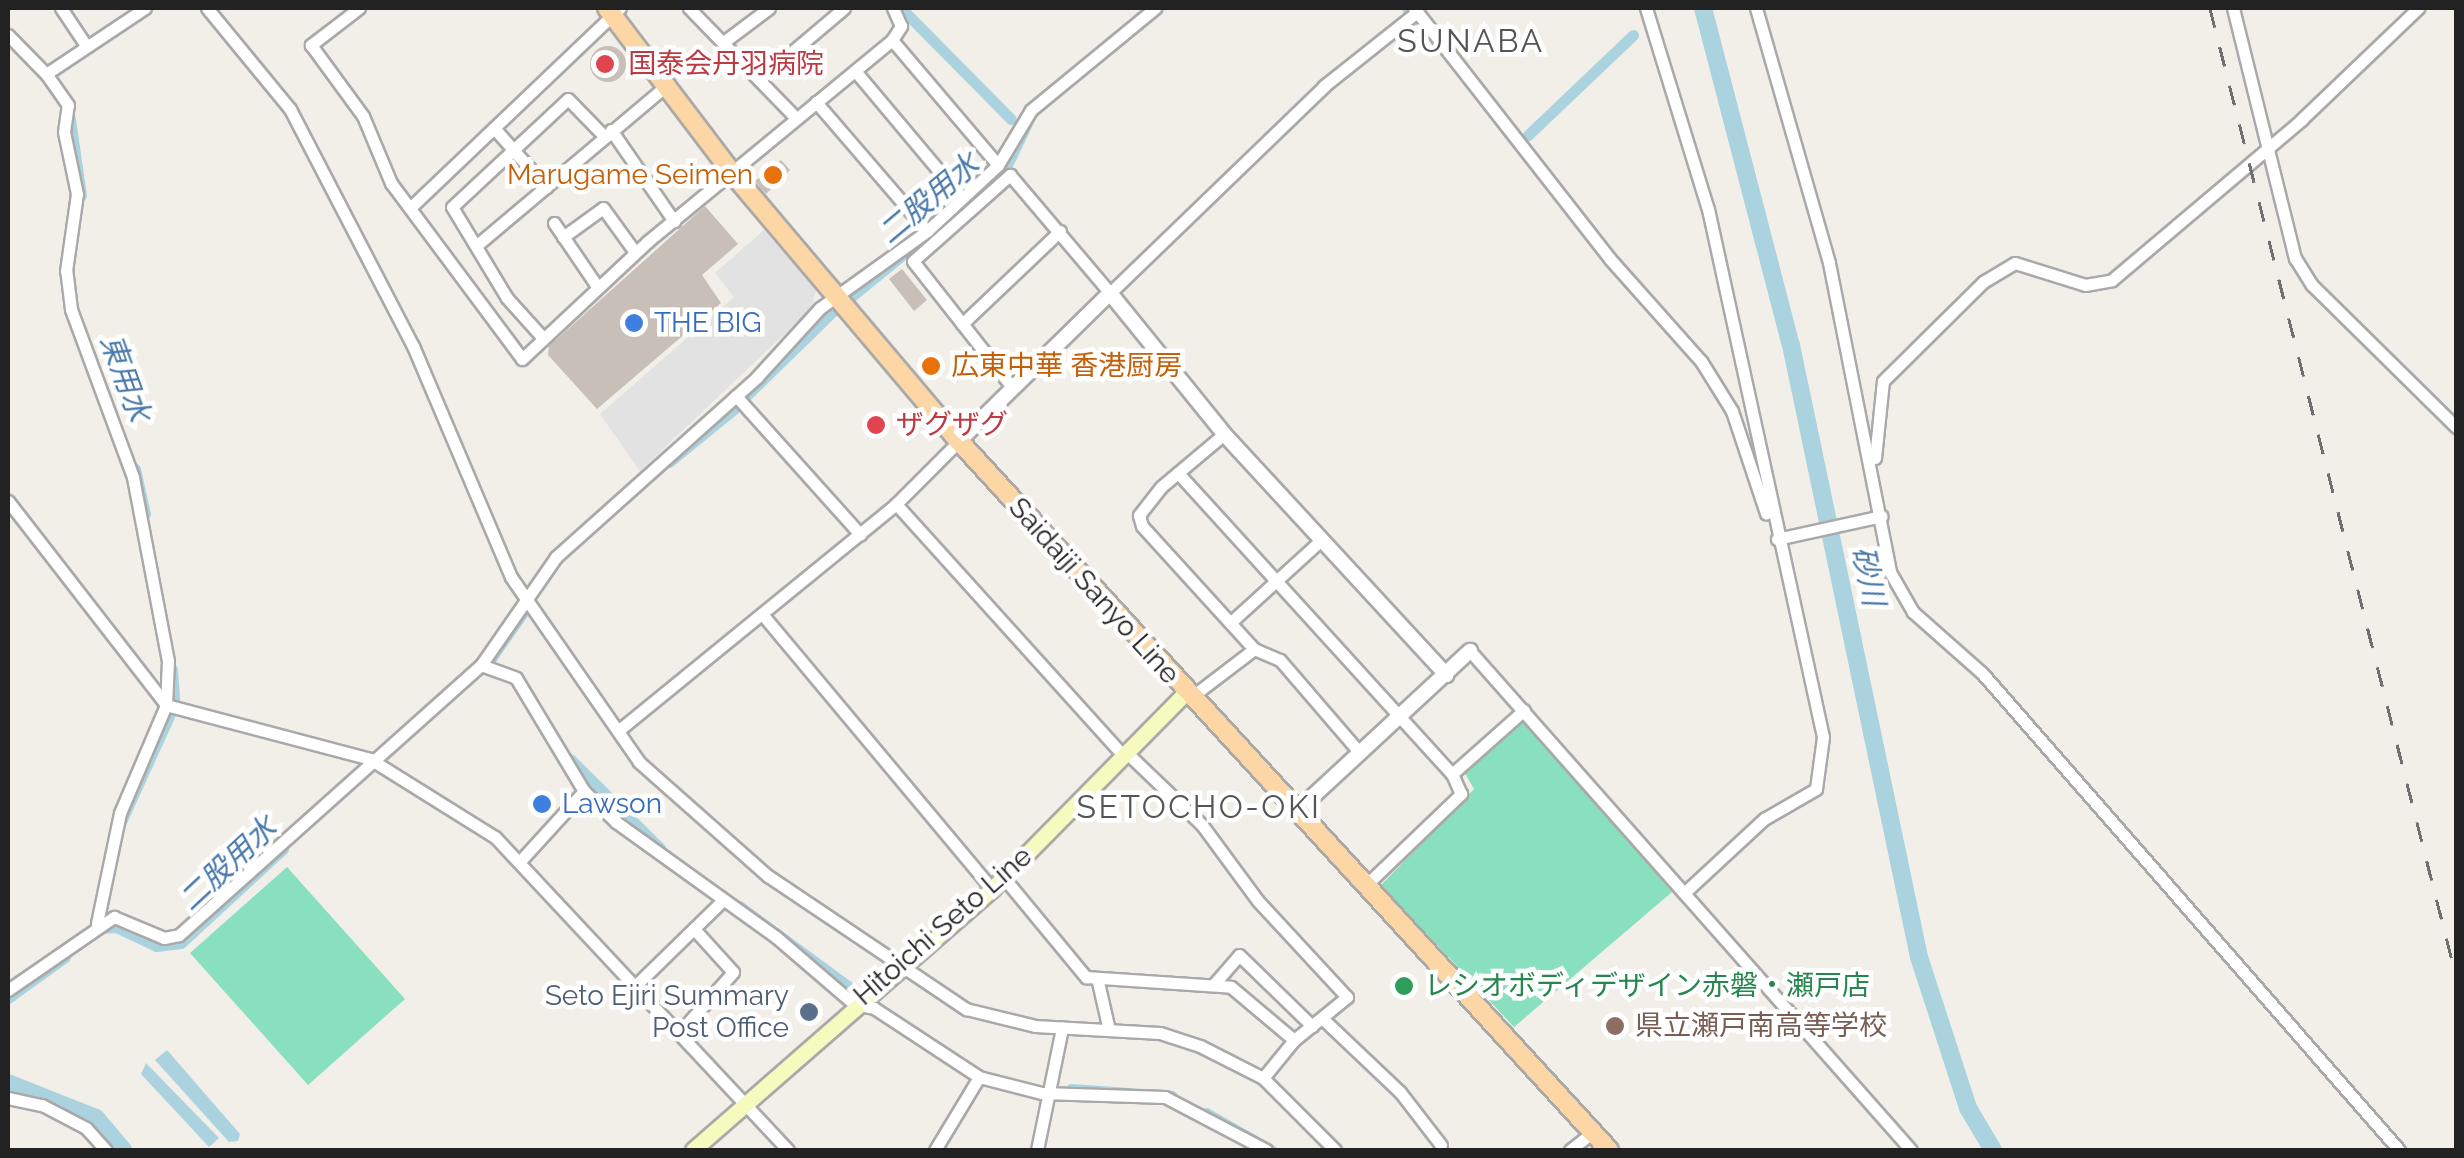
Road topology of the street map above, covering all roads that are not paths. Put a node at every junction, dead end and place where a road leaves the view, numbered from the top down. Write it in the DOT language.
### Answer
graph roads {
  1 [pos="61,8"];
  2 [pos="145,8"];
  3 [pos="207,8"];
  4 [pos="359,8"];
  5 [pos="689,8"];
  6 [pos="769,8"];
  7 [pos="844,8"];
  8 [pos="893,8"];
  9 [pos="1646,8"];
  10 [pos="1756,8"];
  11 [pos="2233,8"];
  12 [pos="2418,8"];
  13 [pos="613,10"];
  14 [pos="1145,10"];
  15 [pos="1415,10"];
  16 [pos="125,13"];
  17 [pos="8,35"];
  18 [pos="892,40"];
  19 [pos="724,42"];
  20 [pos="85,44"];
  21 [pos="856,72"];
  22 [pos="46,74"];
  23 [pos="760,79"];
  24 [pos="666,86"];
  25 [pos="816,102"];
  26 [pos="796,118"];
  27 [pos="494,128"];
  28 [pos="607,133"];
  29 [pos="515,148"];
  30 [pos="2267,148"];
  31 [pos="998,164"];
  32 [pos="734,174"];
  33 [pos="546,187"];
  34 [pos="961,197"];
  35 [pos="412,206"];
  36 [pos="674,221"];
  37 [pos="554,223"];
  38 [pos="927,230"];
  39 [pos="1060,232"];
  40 [pos="563,237"];
  41 [pos="478,245"];
  42 [pos="635,252"];
  43 [pos="597,286"];
  44 [pos="1110,293"];
  45 [pos="838,300"];
  46 [pos="962,324"];
  47 [pos="543,338"];
  48 [pos="1012,387"];
  49 [pos="736,396"];
  50 [pos="2456,427"];
  51 [pos="1224,434"];
  52 [pos="959,441"];
  53 [pos="1874,467"];
  54 [pos="1178,473"];
  55 [pos="8,501"];
  56 [pos="896,504"];
  57 [pos="1882,516"];
  58 [pos="860,534"];
  59 [pos="1778,540"];
  60 [pos="1320,541"];
  61 [pos="1276,582"];
  62 [pos="524,593"];
  63 [pos="762,614"];
  64 [pos="1231,622"];
  65 [pos="1254,649"];
  66 [pos="1470,651"];
  67 [pos="480,665"];
  68 [pos="1446,675"];
  69 [pos="1187,696"];
  70 [pos="166,706"];
  71 [pos="1524,710"];
  72 [pos="1400,716"];
  73 [pos="618,730"];
  74 [pos="1360,753"];
  75 [pos="1125,755"];
  76 [pos="370,760"];
  77 [pos="1452,774"];
  78 [pos="584,792"];
  79 [pos="1297,811"];
  80 [pos="522,859"];
  81 [pos="998,884"];
  82 [pos="1366,885"];
  83 [pos="1684,894"];
  84 [pos="721,902"];
  85 [pos="97,924"];
  86 [pos="694,929"];
  87 [pos="899,967"];
  88 [pos="1098,982"];
  89 [pos="1214,984"];
  90 [pos="636,985"];
  91 [pos="8,990"];
  92 [pos="854,1004"];
  93 [pos="1318,1023"];
  94 [pos="1062,1028"];
  95 [pos="1109,1030"];
  96 [pos="680,1032"];
  97 [pos="1294,1040"];
  98 [pos="979,1077"];
  99 [pos="1263,1078"];
  100 [pos="1052,1094"];
  101 [pos="8,1098"];
  102 [pos="745,1104"];
  103 [pos="1592,1134"];
  104 [pos="1441,1146"];
  105 [pos="106,1150"];
  106 [pos="694,1150"];
  107 [pos="788,1150"];
  108 [pos="935,1150"];
  109 [pos="1037,1150"];
  110 [pos="1266,1150"];
  111 [pos="1335,1150"];
  112 [pos="1570,1150"];
  113 [pos="1608,1150"];
  114 [pos="1912,1150"];
  115 [pos="2400,1150"];
  1 -- 20 [label="street"];
  2 -- 16 [label="street"];
  3 -- 62 [label="street"];
  4 -- 35 [label="street"];
  5 -- 19 [label="street"];
  6 -- 19 [label="street"];
  7 -- 23 [label="street"];
  8 -- 18 [label="street"];
  9 -- 59 [label="street"];
  10 -- 53 [label="street"];
  11 -- 30 [label="street"];
  12 -- 30 [label="street"];
  13 -- 24 [label="main road, Saidaiji Sanyo Line"];
  13 -- 27 [label="street"];
  14 -- 31 [label="street"];
  15 -- 44 [label="street"];
  15 -- 59 [label="street"];
  16 -- 20 [label="street"];
  17 -- 22 [label="street"];
  18 -- 21 [label="street"];
  18 -- 31 [label="street"];
  19 -- 23 [label="street"];
  20 -- 22 [label="street"];
  21 -- 25 [label="street"];
  21 -- 34 [label="street"];
  22 -- 70 [label="street"];
  23 -- 26 [label="street"];
  24 -- 28 [label="street"];
  24 -- 32 [label="main road, Saidaiji Sanyo Line"];
  25 -- 26 [label="street"];
  25 -- 38 [label="street"];
  26 -- 32 [label="street"];
  27 -- 29 [label="street"];
  27 -- 35 [label="street"];
  28 -- 29 [label="street"];
  28 -- 33 [label="street"];
  28 -- 36 [label="street"];
  29 -- 33 [label="street"];
  29 -- 41 [label="street"];
  30 -- 50 [label="street"];
  30 -- 53 [label="street"];
  31 -- 34 [label="street"];
  32 -- 36 [label="street"];
  32 -- 45 [label="main road, Saidaiji Sanyo Line"];
  33 -- 41 [label="street"];
  34 -- 38 [label="street"];
  35 -- 47 [label="street"];
  36 -- 42 [label="street"];
  37 -- 40 [label="street"];
  38 -- 45 [label="street"];
  39 -- 44 [label="street"];
  39 -- 46 [label="street"];
  39 -- 46 [label="street"];
  40 -- 42 [label="street"];
  40 -- 43 [label="street"];
  41 -- 47 [label="street"];
  42 -- 43 [label="street"];
  43 -- 47 [label="street"];
  44 -- 48 [label="street"];
  44 -- 51 [label="street"];
  45 -- 49 [label="street"];
  45 -- 52 [label="main road, Saidaiji Sanyo Line"];
  46 -- 48 [label="street"];
  48 -- 52 [label="street"];
  49 -- 58 [label="street"];
  49 -- 62 [label="street"];
  51 -- 54 [label="street"];
  51 -- 60 [label="street"];
  52 -- 56 [label="street"];
  52 -- 69 [label="main road, Saidaiji Sanyo Line"];
  53 -- 57 [label="street"];
  54 -- 61 [label="street"];
  54 -- 64 [label="street"];
  55 -- 70 [label="street"];
  56 -- 58 [label="street"];
  56 -- 75 [label="street"];
  57 -- 59 [label="street"];
  57 -- 115 [label="street"];
  58 -- 63 [label="street"];
  59 -- 83 [label="street"];
  60 -- 61 [label="street"];
  60 -- 68 [label="street"];
  61 -- 64 [label="street"];
  61 -- 72 [label="street"];
  62 -- 67 [label="street"];
  62 -- 73 [label="street"];
  63 -- 73 [label="street"];
  63 -- 81 [label="street"];
  64 -- 65 [label="street"];
  65 -- 69 [label="street"];
  65 -- 74 [label="street"];
  66 -- 68 [label="street"];
  66 -- 71 [label="street"];
  67 -- 76 [label="street"];
  67 -- 78 [label="street"];
  68 -- 72 [label="street"];
  69 -- 75 [label="main road, Hitoichi Seto Line"];
  69 -- 79 [label="main road, Saidaiji Sanyo Line"];
  70 -- 76 [label="street"];
  70 -- 85 [label="street"];
  71 -- 77 [label="street"];
  71 -- 83 [label="street"];
  72 -- 74 [label="street"];
  72 -- 77 [label="street"];
  73 -- 87 [label="street"];
  74 -- 79 [label="street"];
  75 -- 81 [label="main road, Hitoichi Seto Line"];
  75 -- 93 [label="street"];
  76 -- 80 [label="street"];
  76 -- 85 [label="street"];
  77 -- 82 [label="street"];
  78 -- 80 [label="street"];
  78 -- 84 [label="street"];
  79 -- 82 [label="main road, Saidaiji Sanyo Line"];
  80 -- 90 [label="street"];
  81 -- 87 [label="main road, Hitoichi Seto Line"];
  81 -- 88 [label="street"];
  82 -- 103 [label="main road, Saidaiji Sanyo Line"];
  83 -- 114 [label="street"];
  84 -- 86 [label="street"];
  84 -- 92 [label="street"];
  85 -- 91 [label="street"];
  86 -- 90 [label="street"];
  86 -- 96 [label="street"];
  87 -- 92 [label="main road, Hitoichi Seto Line"];
  87 -- 94 [label="street"];
  88 -- 89 [label="street"];
  88 -- 95 [label="street"];
  89 -- 93 [label="street"];
  89 -- 97 [label="street"];
  90 -- 96 [label="street"];
  92 -- 98 [label="street"];
  92 -- 102 [label="main road, Hitoichi Seto Line"];
  93 -- 97 [label="street"];
  93 -- 104 [label="street"];
  94 -- 95 [label="street"];
  94 -- 100 [label="street"];
  95 -- 99 [label="street"];
  96 -- 102 [label="street"];
  97 -- 99 [label="street"];
  98 -- 100 [label="street"];
  98 -- 108 [label="street"];
  99 -- 111 [label="street"];
  100 -- 109 [label="street"];
  100 -- 110 [label="street"];
  101 -- 105 [label="street"];
  102 -- 106 [label="main road, Hitoichi Seto Line"];
  102 -- 107 [label="street"];
  103 -- 112 [label="street"];
  103 -- 113 [label="main road, Saidaiji Sanyo Line"];
}
